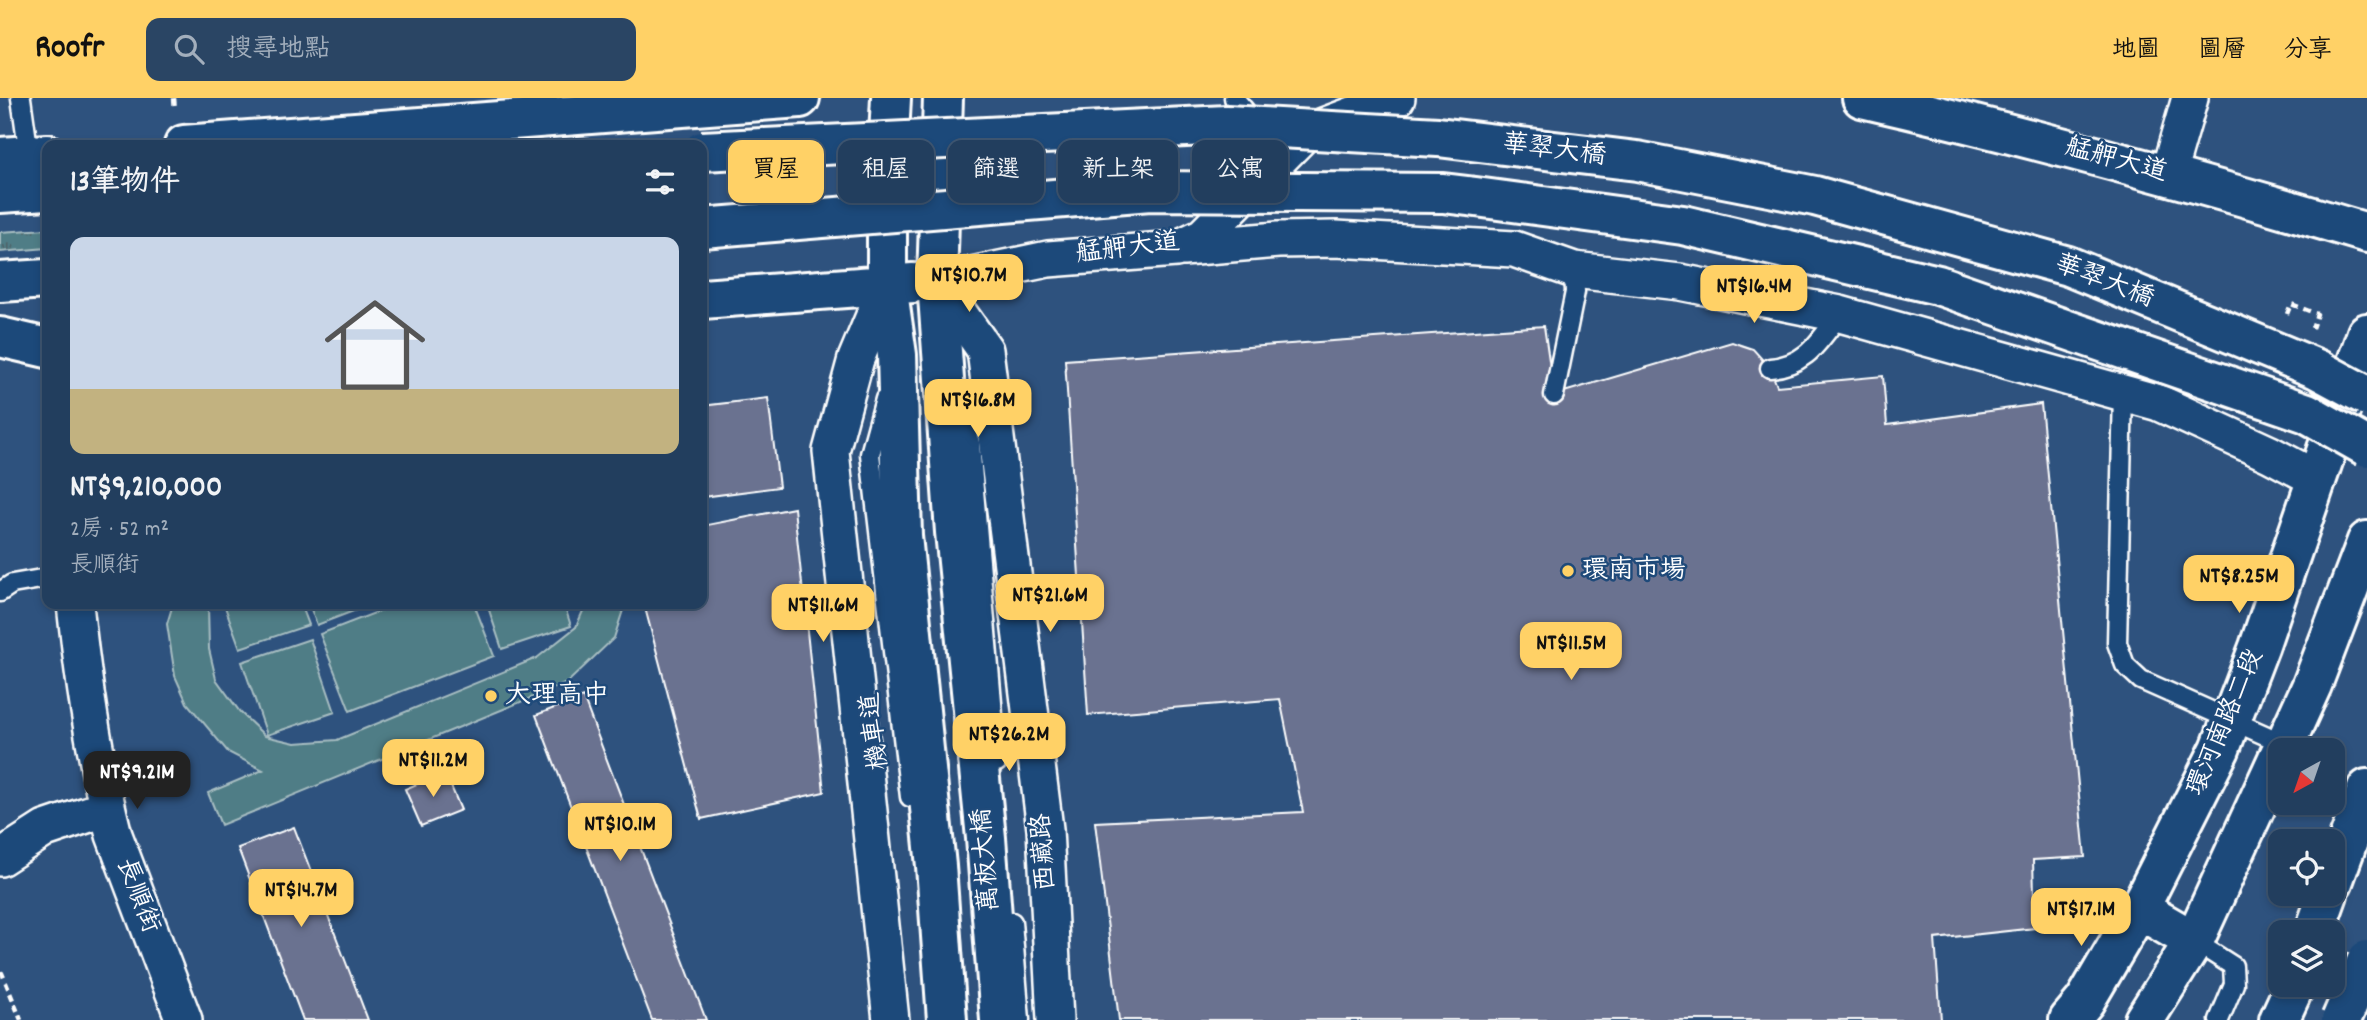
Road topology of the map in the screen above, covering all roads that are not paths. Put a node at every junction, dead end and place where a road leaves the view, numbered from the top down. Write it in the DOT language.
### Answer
graph roads {
  1 [pos="21,98"];
  2 [pos="800,98"];
  3 [pos="891,98"];
  4 [pos="943,98"];
  5 [pos="1234,98"];
  6 [pos="1397,98"];
  7 [pos="1862,98"];
  8 [pos="2190,98"];
  9 [pos="1964,109"];
  10 [pos="250,140"];
  11 [pos="1257,140"];
  12 [pos="1288,150"];
  13 [pos="707,151"];
  14 [pos="25,156"];
  15 [pos="2168,174"];
  16 [pos="42,190"];
  17 [pos="0,193"];
  18 [pos="1236,203"];
  19 [pos="707,228"];
  20 [pos="2367,233"];
  21 [pos="1176,248"];
  22 [pos="1574,270"];
  23 [pos="42,279"];
  24 [pos="0,282"];
  25 [pos="937,282"];
  26 [pos="887,285"];
  27 [pos="707,299"];
  28 [pos="1840,314"];
  29 [pos="2367,333"];
  30 [pos="0,337"];
  31 [pos="42,347"];
  32 [pos="1770,368"];
  33 [pos="2123,393"];
  34 [pos="1554,396"];
  35 [pos="2367,396"];
  36 [pos="2367,447"];
  37 [pos="2317,479"];
  38 [pos="966,532"];
  39 [pos="891,538"];
  40 [pos="2367,541"];
  41 [pos="42,579"];
  42 [pos="0,592"];
  43 [pos="76,609"];
  44 [pos="2231,720"];
  45 [pos="2287,738"];
  46 [pos="2268,742"];
  47 [pos="999,778"];
  48 [pos="2268,780"];
  49 [pos="2367,789"];
  50 [pos="107,808"];
  51 [pos="912,817"];
  52 [pos="2345,849"];
  53 [pos="0,858"];
  54 [pos="918,869"];
  55 [pos="1010,900"];
  56 [pos="2139,909"];
  57 [pos="2194,941"];
  58 [pos="2367,960"];
  59 [pos="2290,997"];
  60 [pos="184,1020"];
  61 [pos="891,1020"];
  62 [pos="932,1020"];
  63 [pos="947,1020"];
  64 [pos="1000,1020"];
  65 [pos="1020,1020"];
  66 [pos="1055,1020"];
  67 [pos="2068,1020"];
  68 [pos="2144,1020"];
  69 [pos="2219,1020"];
  70 [pos="2279,1020"];
  71 [pos="2341,1020"];
  1 -- 14 [label="lane"];
  2 -- 10 [label="main road"];
  3 -- 26 [label="main road"];
  4 -- 25 [label="main road"];
  5 -- 11 [label="lane"];
  6 -- 12 [label="street, 艋舺大道"];
  7 -- 9 [label="main road, 艋舺大道"];
  8 -- 15 [label="street"];
  9 -- 15 [label="main road, 艋舺大道"];
  13 -- 35 [label="main road, 華翠大橋, bridge"];
  15 -- 20 [label="main road, 艋舺大道"];
  16 -- 17 [label="main road"];
  18 -- 21 [label="street, 艋舺大道"];
  19 -- 36 [label="main road, bridge"];
  21 -- 22 [label="street"];
  21 -- 25 [label="street, 艋舺大道"];
  22 -- 28 [label="street"];
  22 -- 34 [label="lane"];
  23 -- 24 [label="main road"];
  25 -- 26 [label="main road"];
  25 -- 38 [label="main road"];
  25 -- 66 [label="street, 西藏路"];
  26 -- 27 [label="main road"];
  26 -- 39 [label="main road"];
  26 -- 61 [label="street"];
  28 -- 32 [label="lane"];
  28 -- 33 [label="street"];
  29 -- 37 [label="main road, 環河南路二段"];
  30 -- 31 [label="main road"];
  33 -- 37 [label="street"];
  33 -- 44 [label="lane"];
  37 -- 44 [label="main road, 環河南路二段"];
  38 -- 47 [label="lane"];
  38 -- 64 [label="main road, 萬板大橋"];
  39 -- 51 [label="lane, 機車道"];
  39 -- 63 [label="main road, 萬板大橋"];
  40 -- 45 [label="main road"];
  41 -- 42 [label="lane"];
  43 -- 50 [label="street, 長順街"];
  44 -- 46 [label="lane"];
  44 -- 56 [label="main road, 環河南路二段"];
  48 -- 57 [label="main road"];
  49 -- 52 [label="main road"];
  50 -- 53 [label="street"];
  50 -- 60 [label="street, 長順街"];
  54 -- 62 [label="lane"];
  55 -- 65 [label="lane"];
  56 -- 57 [label="main road"];
  56 -- 67 [label="main road, 環河南路二段"];
  57 -- 68 [label="main road"];
  57 -- 69 [label="lane"];
  58 -- 71 [label="main road, bridge"];
  59 -- 70 [label="main road"];
}
